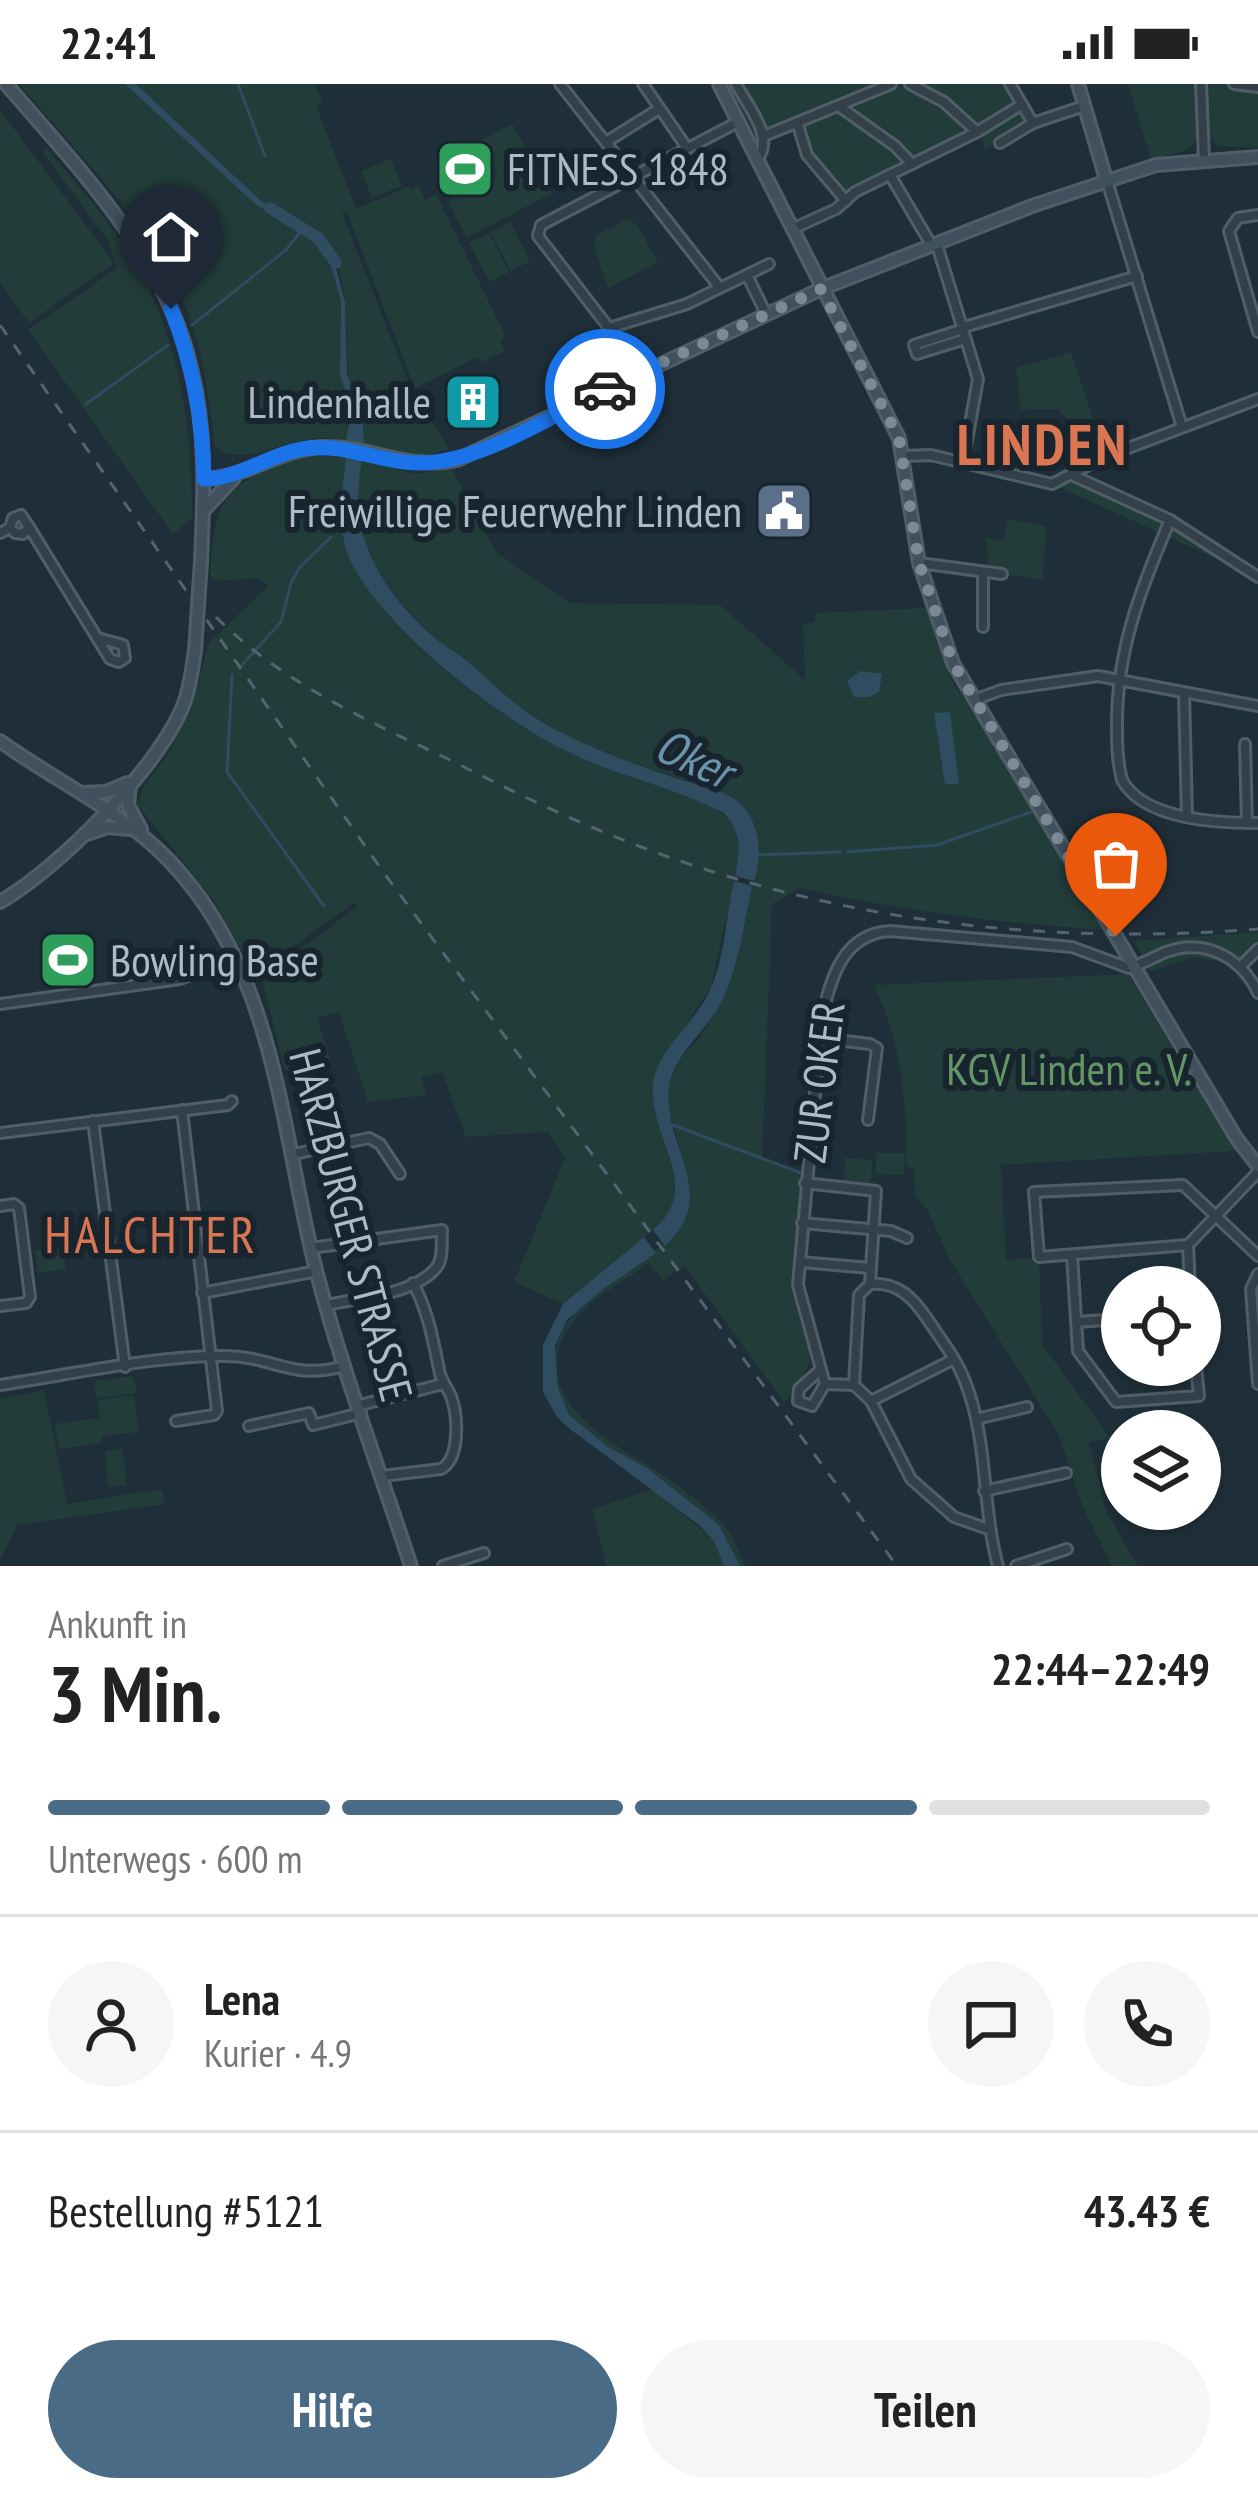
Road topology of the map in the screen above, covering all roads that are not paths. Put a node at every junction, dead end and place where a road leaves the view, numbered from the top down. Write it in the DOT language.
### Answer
graph roads {
  1 [pos="5,84"];
  2 [pos="560,84"];
  3 [pos="643,84"];
  4 [pos="891,84"];
  5 [pos="910,84"];
  6 [pos="1010,84"];
  7 [pos="1078,84"];
  8 [pos="1201,84"];
  9 [pos="1234,84"];
  10 [pos="727,85"];
  11 [pos="1258,87"];
  12 [pos="1021,105"];
  13 [pos="1085,106"];
  14 [pos="841,107"];
  15 [pos="659,109"];
  16 [pos="738,122"];
  17 [pos="1033,123"];
  18 [pos="798,125"];
  19 [pos="977,132"];
  20 [pos="764,136"];
  21 [pos="606,142"];
  22 [pos="1000,143"];
  23 [pos="687,148"];
  24 [pos="1258,157"];
  25 [pos="757,159"];
  26 [pos="1204,159"];
  27 [pos="912,164"];
  28 [pos="890,175"];
  29 [pos="634,176"];
  30 [pos="1106,179"];
  31 [pos="846,201"];
  32 [pos="1258,215"];
  33 [pos="792,229"];
  34 [pos="935,246"];
  35 [pos="769,264"];
  36 [pos="748,275"];
  37 [pos="1136,276"];
  38 [pos="720,288"];
  39 [pos="821,289"];
  40 [pos="1255,312"];
  41 [pos="766,314"];
  42 [pos="964,331"];
  43 [pos="1258,332"];
  44 [pos="1258,399"];
  45 [pos="1182,427"];
  46 [pos="904,456"];
  47 [pos="964,463"];
  48 [pos="239,474"];
  49 [pos="1074,476"];
  50 [pos="204,479"];
  51 [pos="203,511"];
  52 [pos="1170,520"];
  53 [pos="0,533"];
  54 [pos="919,563"];
  55 [pos="983,572"];
  56 [pos="1002,574"];
  57 [pos="1258,578"];
  58 [pos="983,627"];
  59 [pos="98,638"];
  60 [pos="1118,678"];
  61 [pos="1184,693"];
  62 [pos="974,700"];
  63 [pos="1258,706"];
  64 [pos="0,741"];
  65 [pos="1246,744"];
  66 [pos="131,782"];
  67 [pos="81,793"];
  68 [pos="106,808"];
  69 [pos="1187,816"];
  70 [pos="1253,823"];
  71 [pos="137,831"];
  72 [pos="81,836"];
  73 [pos="149,840"];
  74 [pos="0,902"];
  75 [pos="1258,950"];
  76 [pos="235,959"];
  77 [pos="1241,966"];
  78 [pos="1136,967"];
  79 [pos="1258,993"];
  80 [pos="0,1004"];
  81 [pos="819,1038"];
  82 [pos="232,1101"];
  83 [pos="182,1110"];
  84 [pos="93,1120"];
  85 [pos="868,1120"];
  86 [pos="0,1133"];
  87 [pos="294,1154"];
  88 [pos="1258,1169"];
  89 [pos="400,1174"];
  90 [pos="806,1183"];
  91 [pos="0,1206"];
  92 [pos="1215,1217"];
  93 [pos="802,1223"];
  94 [pos="873,1229"];
  95 [pos="908,1238"];
  96 [pos="1188,1245"];
  97 [pos="311,1248"];
  98 [pos="1072,1255"];
  99 [pos="1258,1256"];
  100 [pos="799,1262"];
  101 [pos="1189,1266"];
  102 [pos="870,1268"];
  103 [pos="317,1271"];
  104 [pos="1258,1274"];
  105 [pos="413,1283"];
  106 [pos="869,1284"];
  107 [pos="202,1293"];
  108 [pos="326,1305"];
  109 [pos="0,1306"];
  110 [pos="1101,1320"];
  111 [pos="1076,1322"];
  112 [pos="208,1357"];
  113 [pos="954,1359"];
  114 [pos="124,1366"];
  115 [pos="346,1366"];
  116 [pos="819,1371"];
  117 [pos="1101,1382"];
  118 [pos="443,1384"];
  119 [pos="824,1384"];
  120 [pos="1258,1384"];
  121 [pos="0,1385"];
  122 [pos="854,1385"];
  123 [pos="1104,1386"];
  124 [pos="1198,1386"];
  125 [pos="871,1401"];
  126 [pos="1027,1407"];
  127 [pos="360,1409"];
  128 [pos="176,1420"];
  129 [pos="976,1420"];
  130 [pos="249,1426"];
  131 [pos="1066,1473"];
  132 [pos="382,1476"];
  133 [pos="983,1491"];
  134 [pos="988,1529"];
  135 [pos="1067,1549"];
  136 [pos="484,1553"];
  137 [pos="411,1566"];
  138 [pos="443,1566"];
  139 [pos="998,1566"];
  140 [pos="1016,1566"];
  1 -- 50 [label="main road"];
  2 -- 21 [label="street"];
  3 -- 15 [label="street"];
  4 -- 14 [label="street"];
  5 -- 19 [label="street"];
  6 -- 12 [label="street"];
  7 -- 13 [label="main road"];
  8 -- 26 [label="street"];
  9 -- 11 [label="street"];
  10 -- 16 [label="main road"];
  10 -- 20 [label="street"];
  12 -- 17 [label="street"];
  12 -- 19 [label="street"];
  13 -- 17 [label="street"];
  13 -- 30 [label="main road"];
  14 -- 18 [label="street"];
  14 -- 27 [label="street"];
  15 -- 21 [label="street"];
  15 -- 23 [label="street"];
  16 -- 23 [label="street"];
  16 -- 25 [label="main road"];
  17 -- 22 [label="street"];
  18 -- 20 [label="street"];
  18 -- 31 [label="street"];
  19 -- 27 [label="street"];
  20 -- 25 [label="street"];
  21 -- 29 [label="street"];
  23 -- 29 [label="street"];
  24 -- 26 [label="main road"];
  25 -- 33 [label="main road"];
  26 -- 30 [label="main road"];
  27 -- 28 [label="street"];
  28 -- 31 [label="street"];
  28 -- 34 [label="street"];
  29 -- 38 [label="street"];
  29 -- 38 [label="street"];
  30 -- 34 [label="main road"];
  30 -- 37 [label="street"];
  31 -- 33 [label="street"];
  32 -- 40 [label="street"];
  33 -- 39 [label="main road"];
  34 -- 39 [label="main road"];
  34 -- 42 [label="street"];
  35 -- 36 [label="street"];
  36 -- 38 [label="street"];
  36 -- 41 [label="street"];
  37 -- 42 [label="street"];
  37 -- 45 [label="street"];
  39 -- 41 [label="main road"];
  39 -- 46 [label="main road"];
  40 -- 43 [label="street"];
  41 -- 48 [label="main road"];
  42 -- 42 [label="street"];
  42 -- 47 [label="street"];
  44 -- 45 [label="street"];
  45 -- 49 [label="street"];
  46 -- 47 [label="street"];
  46 -- 54 [label="main road"];
  47 -- 49 [label="street"];
  48 -- 50 [label="main road"];
  48 -- 51 [label="main road"];
  49 -- 52 [label="street"];
  50 -- 51 [label="main road"];
  51 -- 66 [label="main road, bridge"];
  52 -- 57 [label="street"];
  52 -- 60 [label="street"];
  53 -- 59 [label="street"];
  54 -- 55 [label="street"];
  54 -- 62 [label="main road"];
  55 -- 56 [label="street"];
  55 -- 58 [label="street"];
  60 -- 61 [label="street"];
  60 -- 62 [label="street"];
  60 -- 69 [label="street"];
  61 -- 63 [label="street"];
  61 -- 69 [label="street"];
  62 -- 78 [label="main road"];
  64 -- 67 [label="main road, HARZBURGER STRASSE"];
  65 -- 70 [label="street"];
  66 -- 67 [label="main road"];
  66 -- 68 [label="main road"];
  66 -- 73 [label="main road"];
  67 -- 68 [label="main road, HARZBURGER STRASSE"];
  68 -- 71 [label="main road, HARZBURGER STRASSE"];
  68 -- 72 [label="main road"];
  69 -- 70 [label="street"];
  71 -- 72 [label="main road"];
  71 -- 73 [label="main road, HARZBURGER STRASSE"];
  72 -- 74 [label="main road"];
  73 -- 76 [label="main road, HARZBURGER STRASSE"];
  75 -- 77 [label="street"];
  76 -- 80 [label="street"];
  76 -- 87 [label="main road, HARZBURGER STRASSE"];
  77 -- 78 [label="street"];
  77 -- 79 [label="street"];
  78 -- 81 [label="street, ZUR OKER"];
  78 -- 88 [label="main road"];
  81 -- 85 [label="street"];
  81 -- 90 [label="street, ZUR OKER"];
  82 -- 83 [label="street"];
  83 -- 84 [label="street"];
  83 -- 107 [label="street"];
  84 -- 86 [label="street"];
  84 -- 114 [label="street"];
  87 -- 89 [label="street"];
  87 -- 97 [label="main road, HARZBURGER STRASSE"];
  88 -- 92 [label="street"];
  90 -- 93 [label="street, ZUR OKER"];
  90 -- 94 [label="street"];
  91 -- 109 [label="street"];
  92 -- 96 [label="street"];
  92 -- 98 [label="street"];
  92 -- 99 [label="street"];
  93 -- 94 [label="street"];
  93 -- 100 [label="street, ZUR OKER"];
  94 -- 95 [label="street"];
  94 -- 102 [label="street"];
  96 -- 98 [label="street"];
  96 -- 101 [label="street"];
  97 -- 103 [label="main road, HARZBURGER STRASSE"];
  97 -- 105 [label="street"];
  98 -- 111 [label="street"];
  100 -- 102 [label="street"];
  100 -- 116 [label="street, ZUR OKER"];
  102 -- 106 [label="street"];
  103 -- 107 [label="street"];
  103 -- 108 [label="main road, HARZBURGER STRASSE"];
  104 -- 120 [label="street"];
  105 -- 108 [label="street"];
  105 -- 118 [label="street"];
  106 -- 113 [label="street"];
  106 -- 122 [label="street"];
  107 -- 112 [label="street"];
  108 -- 115 [label="main road, HARZBURGER STRASSE"];
  110 -- 111 [label="street"];
  111 -- 117 [label="street"];
  112 -- 114 [label="street"];
  112 -- 115 [label="street"];
  112 -- 128 [label="street"];
  113 -- 125 [label="street"];
  113 -- 129 [label="street"];
  114 -- 121 [label="street"];
  115 -- 127 [label="main road, HARZBURGER STRASSE"];
  116 -- 119 [label="street, ZUR OKER"];
  116 -- 119 [label="street, ZUR OKER"];
  118 -- 127 [label="street"];
  118 -- 132 [label="street"];
  119 -- 122 [label="street, ZUR OKER"];
  122 -- 125 [label="street"];
  123 -- 124 [label="street"];
  125 -- 134 [label="street"];
  126 -- 129 [label="street"];
  127 -- 130 [label="street"];
  127 -- 132 [label="main road, HARZBURGER STRASSE"];
  129 -- 133 [label="street"];
  131 -- 133 [label="street"];
  132 -- 137 [label="main road, HARZBURGER STRASSE"];
  133 -- 134 [label="street"];
  134 -- 139 [label="street"];
  135 -- 140 [label="street"];
  136 -- 138 [label="street"];
}
